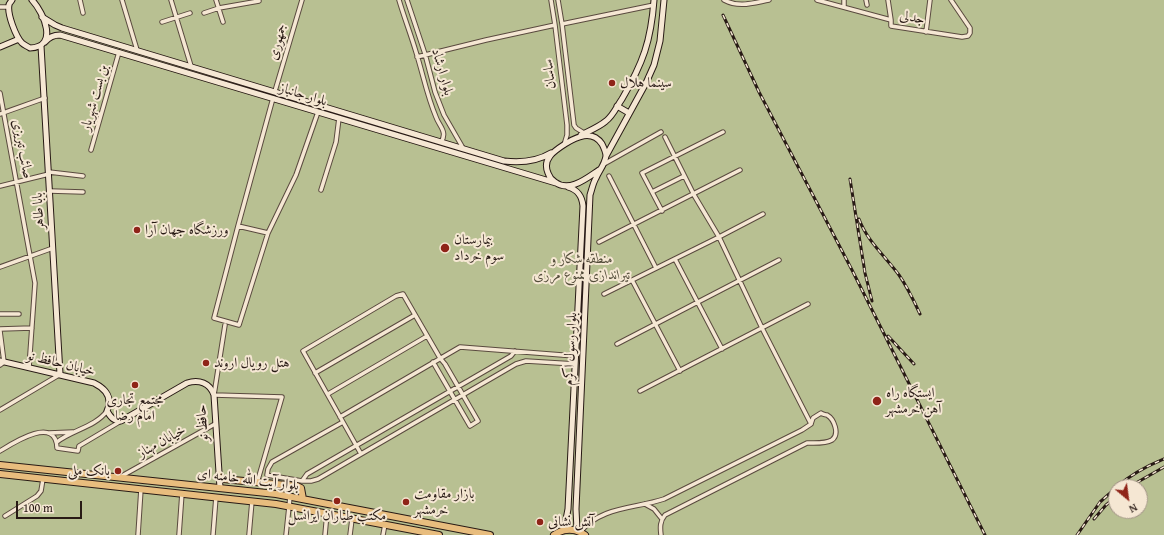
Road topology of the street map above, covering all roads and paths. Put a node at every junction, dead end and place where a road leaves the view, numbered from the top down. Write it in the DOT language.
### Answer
graph roads {
  1 [pos="32,0"];
  2 [pos="80,0"];
  3 [pos="122,0"];
  4 [pos="171,0"];
  5 [pos="216,0"];
  6 [pos="302,0"];
  7 [pos="399,0"];
  8 [pos="407,0"];
  9 [pos="551,0"];
  10 [pos="558,0"];
  11 [pos="664,0"];
  12 [pos="724,0"];
  13 [pos="769,0"];
  14 [pos="817,0"];
  15 [pos="844,0"];
  16 [pos="866,0"];
  17 [pos="888,0"];
  18 [pos="930,0"];
  19 [pos="951,0"];
  20 [pos="259,1"];
  21 [pos="654,2"];
  22 [pos="10,3"];
  23 [pos="867,5"];
  24 [pos="0,6"];
  25 [pos="844,7"];
  26 [pos="219,8"];
  27 [pos="83,13"];
  28 [pos="190,13"];
  29 [pos="204,13"];
  30 [pos="42,17"];
  31 [pos="176,18"];
  32 [pos="891,20"];
  33 [pos="162,22"];
  34 [pos="223,22"];
  35 [pos="562,24"];
  36 [pos="555,25"];
  37 [pos="926,32"];
  38 [pos="19,39"];
  39 [pos="43,44"];
  40 [pos="0,47"];
  41 [pos="137,50"];
  42 [pos="119,52"];
  43 [pos="425,54"];
  44 [pos="418,57"];
  45 [pos="191,66"];
  46 [pos="275,91"];
  47 [pos="0,93"];
  48 [pos="45,98"];
  49 [pos="273,98"];
  50 [pos="617,106"];
  51 [pos="318,112"];
  52 [pos="2,113"];
  53 [pos="629,113"];
  54 [pos="339,118"];
  55 [pos="661,132"];
  56 [pos="723,132"];
  57 [pos="584,133"];
  58 [pos="576,137"];
  59 [pos="665,137"];
  60 [pos="441,142"];
  61 [pos="564,145"];
  62 [pos="462,148"];
  63 [pos="91,150"];
  64 [pos="552,153"];
  65 [pos="675,156"];
  66 [pos="606,157"];
  67 [pos="603,164"];
  68 [pos="599,170"];
  69 [pos="740,170"];
  70 [pos="49,173"];
  71 [pos="83,176"];
  72 [pos="609,176"];
  73 [pos="684,176"];
  74 [pos="17,182"];
  75 [pos="556,183"];
  76 [pos="0,186"];
  77 [pos="565,186"];
  78 [pos="321,190"];
  79 [pos="50,191"];
  80 [pos="83,192"];
  81 [pos="652,192"];
  82 [pos="694,195"];
  83 [pos="662,211"];
  84 [pos="762,214"];
  85 [pos="238,226"];
  86 [pos="633,226"];
  87 [pos="268,233"];
  88 [pos="719,237"];
  89 [pos="599,242"];
  90 [pos="53,248"];
  91 [pos="31,256"];
  92 [pos="675,259"];
  93 [pos="779,260"];
  94 [pos="0,267"];
  95 [pos="656,268"];
  96 [pos="632,280"];
  97 [pos="740,282"];
  98 [pos="604,294"];
  99 [pos="698,303"];
  100 [pos="808,304"];
  101 [pos="0,314"];
  102 [pos="19,314"];
  103 [pos="415,315"];
  104 [pos="655,324"];
  105 [pos="226,325"];
  106 [pos="32,328"];
  107 [pos="762,328"];
  108 [pos="0,330"];
  109 [pos="427,336"];
  110 [pos="616,344"];
  111 [pos="576,346"];
  112 [pos="583,346"];
  113 [pos="722,349"];
  114 [pos="515,351"];
  115 [pos="559,354"];
  116 [pos="511,356"];
  117 [pos="575,356"];
  118 [pos="440,358"];
  119 [pos="433,362"];
  120 [pos="1,363"];
  121 [pos="558,363"];
  122 [pos="516,364"];
  123 [pos="575,364"];
  124 [pos="29,368"];
  125 [pos="680,371"];
  126 [pos="315,373"];
  127 [pos="60,374"];
  128 [pos="458,387"];
  129 [pos="640,391"];
  130 [pos="450,392"];
  131 [pos="328,394"];
  132 [pos="462,394"];
  133 [pos="214,395"];
  134 [pos="454,399"];
  135 [pos="0,410"];
  136 [pos="107,411"];
  137 [pos="340,417"];
  138 [pos="401,420"];
  139 [pos="121,421"];
  140 [pos="343,422"];
  141 [pos="215,424"];
  142 [pos="811,424"];
  143 [pos="406,428"];
  144 [pos="76,431"];
  145 [pos="48,433"];
  146 [pos="56,442"];
  147 [pos="356,446"];
  148 [pos="0,451"];
  149 [pos="361,454"];
  150 [pos="0,465"];
  151 [pos="54,471"];
  152 [pos="0,474"];
  153 [pos="219,475"];
  154 [pos="119,478"];
  155 [pos="43,479"];
  156 [pos="53,480"];
  157 [pos="302,480"];
  158 [pos="257,483"];
  159 [pos="220,488"];
  160 [pos="141,489"];
  161 [pos="182,493"];
  162 [pos="216,497"];
  163 [pos="290,497"];
  164 [pos="303,499"];
  165 [pos="252,501"];
  166 [pos="645,504"];
  167 [pos="288,505"];
  168 [pos="327,513"];
  169 [pos="5,516"];
  170 [pos="352,518"];
  171 [pos="662,519"];
  172 [pos="385,524"];
  173 [pos="564,530"];
  174 [pos="417,533"];
  175 [pos="582,533"];
  176 [pos="138,535"];
  177 [pos="178,535"];
  178 [pos="213,535"];
  179 [pos="248,535"];
  180 [pos="286,535"];
  181 [pos="325,535"];
  182 [pos="350,535"];
  183 [pos="383,535"];
  184 [pos="439,535"];
  185 [pos="490,535"];
  186 [pos="554,535"];
  187 [pos="661,535"];
  1 -- 30 [label="main road"];
  2 -- 27 [label="street"];
  3 -- 41 [label="street"];
  4 -- 31 [label="street"];
  5 -- 26 [label="street"];
  6 -- 46 [label="street, جمهوری"];
  7 -- 44 [label="street, بلوار ارشاد"];
  8 -- 43 [label="street, بلوار ارشاد"];
  9 -- 36 [label="street, ساسان"];
  10 -- 35 [label="street, ساسان"];
  11 -- 53 [label="main road"];
  12 -- 13 [label="street"];
  14 -- 25 [label="street, جدلی"];
  15 -- 25 [label="street"];
  16 -- 23 [label="street"];
  17 -- 32 [label="street"];
  18 -- 37 [label="street"];
  19 -- 37 [label="street, جدلی"];
  20 -- 26 [label="street"];
  21 -- 35 [label="street"];
  21 -- 50 [label="main road"];
  22 -- 24 [label="street"];
  22 -- 38 [label="main road"];
  25 -- 32 [label="street, جدلی"];
  26 -- 29 [label="street"];
  26 -- 34 [label="street"];
  28 -- 31 [label="street"];
  30 -- 39 [label="main road, بابا طاهر"];
  30 -- 41 [label="main road, بلوار جانباز"];
  31 -- 33 [label="street"];
  31 -- 45 [label="street"];
  32 -- 37 [label="street, جدلی"];
  35 -- 57 [label="street, ساسان"];
  36 -- 43 [label="street"];
  36 -- 61 [label="street, ساسان"];
  38 -- 39 [label="main road"];
  38 -- 40 [label="main road"];
  39 -- 42 [label="main road, بلوار جانباز"];
  39 -- 48 [label="main road, بابا طاهر"];
  41 -- 45 [label="main road, بلوار جانباز"];
  42 -- 49 [label="main road, بلوار جانباز"];
  42 -- 63 [label="street, بن بست شهریار"];
  43 -- 44 [label="street"];
  43 -- 62 [label="street, بلوار ارشاد"];
  44 -- 60 [label="street, بلوار ارشاد"];
  45 -- 46 [label="main road, بلوار جانباز"];
  46 -- 49 [label="main road"];
  46 -- 60 [label="main road, بلوار جانباز"];
  47 -- 52 [label="street, صائب تبریزی"];
  48 -- 52 [label="street"];
  48 -- 70 [label="main road, بابا طاهر"];
  49 -- 51 [label="main road, بلوار جانباز"];
  49 -- 85 [label="street"];
  50 -- 53 [label="main road"];
  50 -- 57 [label="main road"];
  51 -- 54 [label="main road, بلوار جانباز"];
  51 -- 87 [label="street"];
  52 -- 74 [label="street, صائب تبریزی"];
  53 -- 66 [label="main road"];
  54 -- 75 [label="main road, بلوار جانباز"];
  54 -- 78 [label="street"];
  55 -- 67 [label="street"];
  56 -- 65 [label="street"];
  57 -- 58 [label="main road"];
  58 -- 61 [label="main road"];
  58 -- 66 [label="main road"];
  59 -- 65 [label="street"];
  60 -- 62 [label="main road, بلوار جانباز"];
  61 -- 64 [label="main road"];
  62 -- 64 [label="main road, بلوار جانباز"];
  64 -- 75 [label="main road"];
  65 -- 73 [label="street"];
  65 -- 81 [label="street"];
  66 -- 67 [label="main road"];
  67 -- 68 [label="main road"];
  68 -- 77 [label="main road"];
  68 -- 112 [label="main road, بلوار رسول اکرم"];
  69 -- 82 [label="street"];
  70 -- 71 [label="street"];
  70 -- 74 [label="street"];
  70 -- 79 [label="main road, بابا طاهر"];
  72 -- 86 [label="street"];
  73 -- 81 [label="street"];
  73 -- 82 [label="street"];
  74 -- 76 [label="street"];
  74 -- 91 [label="street, صائب تبریزی"];
  75 -- 77 [label="main road"];
  77 -- 111 [label="main road, بلوار رسول اکرم"];
  79 -- 80 [label="street"];
  79 -- 90 [label="main road, بابا طاهر"];
  81 -- 83 [label="street"];
  82 -- 83 [label="street"];
  82 -- 88 [label="street"];
  83 -- 86 [label="street"];
  84 -- 88 [label="street"];
  85 -- 87 [label="street"];
  85 -- 87 [label="street"];
  86 -- 89 [label="street"];
  86 -- 95 [label="street"];
  88 -- 92 [label="street"];
  88 -- 97 [label="street"];
  90 -- 91 [label="street"];
  90 -- 127 [label="main road, بابا طاهر"];
  91 -- 94 [label="street"];
  91 -- 106 [label="street, صائب تبریزی"];
  92 -- 95 [label="street"];
  92 -- 99 [label="street"];
  93 -- 97 [label="street"];
  95 -- 96 [label="street"];
  96 -- 98 [label="street"];
  96 -- 104 [label="street"];
  97 -- 99 [label="street"];
  97 -- 107 [label="street"];
  99 -- 104 [label="street"];
  99 -- 113 [label="street"];
  100 -- 107 [label="street"];
  101 -- 102 [label="street"];
  103 -- 109 [label="street"];
  103 -- 126 [label="street"];
  103 -- 126 [label="street"];
  104 -- 110 [label="street"];
  104 -- 125 [label="street"];
  105 -- 133 [label="street"];
  106 -- 108 [label="street"];
  106 -- 124 [label="street, صائب تبریزی"];
  107 -- 113 [label="street"];
  107 -- 142 [label="street"];
  108 -- 120 [label="street"];
  109 -- 118 [label="street"];
  109 -- 131 [label="street"];
  111 -- 112 [label="main road"];
  111 -- 117 [label="main road, بلوار رسول اکرم"];
  112 -- 175 [label="main road, بلوار رسول اکرم"];
  113 -- 125 [label="street"];
  114 -- 115 [label="street"];
  114 -- 116 [label="street"];
  114 -- 118 [label="street"];
  115 -- 117 [label="street"];
  115 -- 121 [label="street"];
  116 -- 122 [label="street"];
  116 -- 128 [label="street"];
  117 -- 123 [label="main road, بلوار رسول اکرم"];
  118 -- 119 [label="street"];
  118 -- 128 [label="street"];
  119 -- 130 [label="street"];
  119 -- 137 [label="street"];
  120 -- 124 [label="main road, خیابان حافظ نو"];
  121 -- 122 [label="street"];
  121 -- 123 [label="street"];
  122 -- 132 [label="street"];
  123 -- 173 [label="main road, بلوار رسول اکرم"];
  124 -- 127 [label="main road, خیابان حافظ نو"];
  125 -- 129 [label="street"];
  126 -- 131 [label="street"];
  127 -- 135 [label="street"];
  127 -- 136 [label="main road, خیابان حافظ نو"];
  128 -- 130 [label="street"];
  128 -- 132 [label="street"];
  130 -- 134 [label="street"];
  130 -- 138 [label="street"];
  131 -- 137 [label="street"];
  132 -- 134 [label="street"];
  132 -- 134 [label="street"];
  133 -- 139 [label="main road, حافظ نو"];
  133 -- 141 [label="main road, حافظ نو"];
  133 -- 158 [label="street"];
  134 -- 143 [label="street"];
  136 -- 139 [label="main road"];
  136 -- 144 [label="street"];
  137 -- 140 [label="street"];
  138 -- 143 [label="street"];
  138 -- 147 [label="street"];
  139 -- 146 [label="street"];
  140 -- 147 [label="street"];
  140 -- 157 [label="street"];
  141 -- 153 [label="main road, حافظ نو"];
  141 -- 154 [label="street, خیابان مهناز"];
  142 -- 166 [label="street"];
  142 -- 171 [label="street"];
  143 -- 149 [label="street"];
  144 -- 145 [label="street"];
  144 -- 146 [label="street"];
  145 -- 146 [label="street"];
  145 -- 148 [label="street"];
  147 -- 149 [label="street"];
  147 -- 157 [label="street"];
  149 -- 157 [label="street"];
  150 -- 151 [label="main road, بلوار آیت الله خامنه ای"];
  151 -- 154 [label="main road, بلوار آیت الله خامنه ای"];
  151 -- 156 [label="main road"];
  152 -- 155 [label="main road, بلوار آیت الله خامنه ای"];
  153 -- 158 [label="main road"];
  153 -- 159 [label="main road, حافظ نو"];
  154 -- 159 [label="main road, بلوار آیت الله خامنه ای"];
  155 -- 156 [label="main road, بلوار آیت الله خامنه ای"];
  155 -- 169 [label="street"];
  156 -- 160 [label="main road, بلوار آیت الله خامنه ای"];
  158 -- 164 [label="main road"];
  159 -- 163 [label="main road, بلوار آیت الله خامنه ای"];
  160 -- 161 [label="main road, بلوار آیت الله خامنه ای"];
  160 -- 176 [label="street"];
  161 -- 162 [label="main road, بلوار آیت الله خامنه ای"];
  161 -- 177 [label="street"];
  162 -- 165 [label="main road, بلوار آیت الله خامنه ای"];
  162 -- 178 [label="street"];
  163 -- 164 [label="main road, بلوار آیت الله خامنه ای"];
  163 -- 167 [label="street"];
  164 -- 185 [label="main road, بلوار آیت الله خامنه ای"];
  165 -- 167 [label="main road, بلوار آیت الله خامنه ای"];
  165 -- 179 [label="street"];
  166 -- 171 [label="street"];
  166 -- 175 [label="street"];
  167 -- 168 [label="main road, بلوار آیت الله خامنه ای"];
  167 -- 180 [label="street"];
  168 -- 170 [label="main road, بلوار آیت الله خامنه ای"];
  168 -- 181 [label="street"];
  170 -- 172 [label="main road, بلوار آیت الله خامنه ای"];
  170 -- 182 [label="street"];
  171 -- 187 [label="street"];
  172 -- 174 [label="main road, بلوار آیت الله خامنه ای"];
  172 -- 183 [label="street"];
  173 -- 175 [label="main road"];
  173 -- 186 [label="main road"];
  174 -- 184 [label="main road, بلوار آیت الله خامنه ای"];
}
